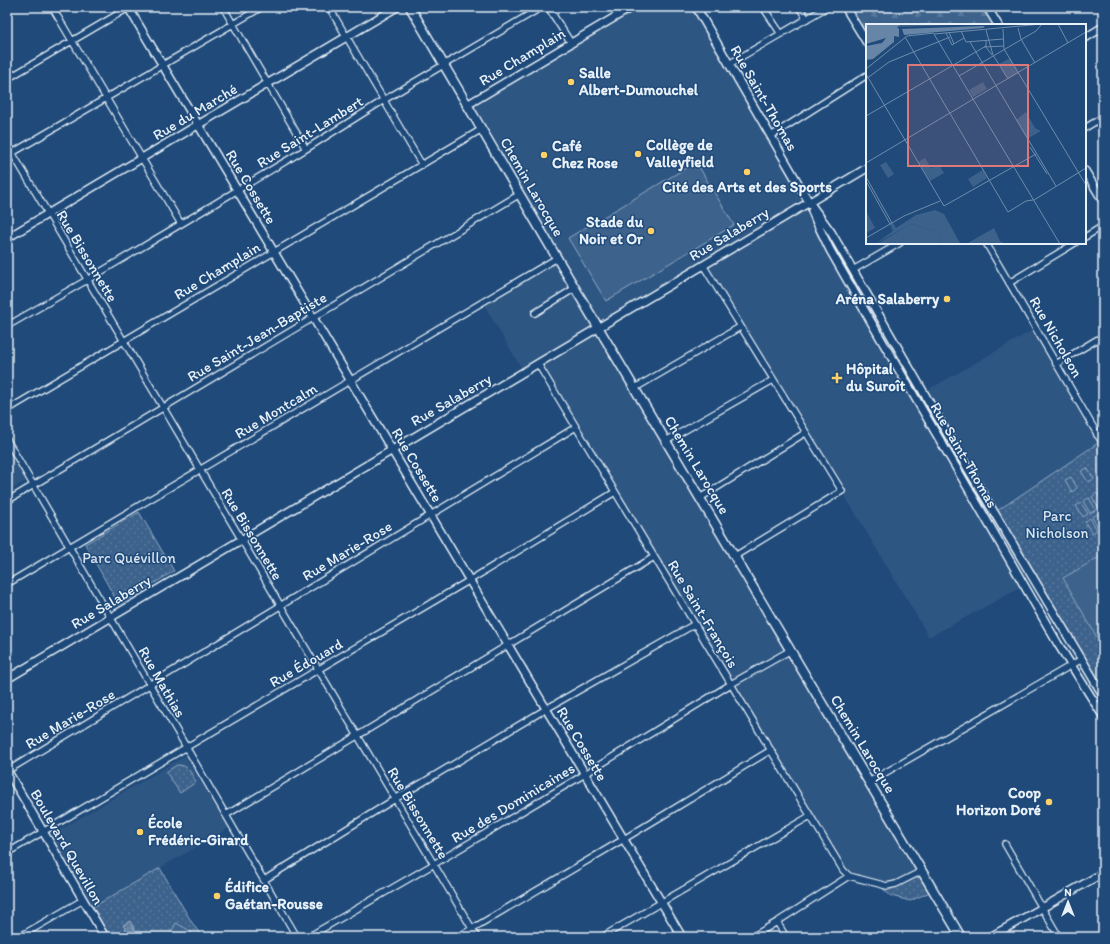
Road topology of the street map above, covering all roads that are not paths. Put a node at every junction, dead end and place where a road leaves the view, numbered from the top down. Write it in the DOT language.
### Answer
graph roads {
  1 [pos="52,7"];
  2 [pos="129,7"];
  3 [pos="223,7"];
  4 [pos="262,7"];
  5 [pos="330,7"];
  6 [pos="397,7"];
  7 [pos="410,7"];
  8 [pos="542,7"];
  9 [pos="548,7"];
  10 [pos="632,7"];
  11 [pos="696,7"];
  12 [pos="763,7"];
  13 [pos="799,7"];
  14 [pos="827,7"];
  15 [pos="845,7"];
  16 [pos="987,7"];
  17 [pos="807,19"];
  18 [pos="233,24"];
  19 [pos="997,24"];
  20 [pos="1103,27"];
  21 [pos="781,34"];
  22 [pos="347,37"];
  23 [pos="1086,37"];
  24 [pos="72,41"];
  25 [pos="866,41"];
  26 [pos="571,43"];
  27 [pos="729,64"];
  28 [pos="163,65"];
  29 [pos="444,66"];
  30 [pos="866,76"];
  31 [pos="7,79"];
  32 [pos="268,84"];
  33 [pos="106,98"];
  34 [pos="384,100"];
  35 [pos="467,104"];
  36 [pos="1103,117"];
  37 [pos="199,125"];
  38 [pos="1086,127"];
  39 [pos="482,129"];
  40 [pos="771,136"];
  41 [pos="7,144"];
  42 [pos="306,149"];
  43 [pos="10,155"];
  44 [pos="142,158"];
  45 [pos="422,165"];
  46 [pos="866,169"];
  47 [pos="1086,173"];
  48 [pos="238,190"];
  49 [pos="520,194"];
  50 [pos="1103,201"];
  51 [pos="809,202"];
  52 [pos="48,214"];
  53 [pos="181,224"];
  54 [pos="1103,226"];
  55 [pos="1086,236"];
  56 [pos="7,238"];
  57 [pos="898,244"];
  58 [pos="987,244"];
  59 [pos="1073,244"];
  60 [pos="274,252"];
  61 [pos="558,258"];
  62 [pos="702,265"];
  63 [pos="853,270"];
  64 [pos="88,280"];
  65 [pos="1009,283"];
  66 [pos="575,288"];
  67 [pos="535,313"];
  68 [pos="313,318"];
  69 [pos="7,326"];
  70 [pos="598,327"];
  71 [pos="740,327"];
  72 [pos="1103,336"];
  73 [pos="124,341"];
  74 [pos="538,364"];
  75 [pos="1056,364"];
  76 [pos="351,380"];
  77 [pos="773,380"];
  78 [pos="635,388"];
  79 [pos="163,407"];
  80 [pos="7,410"];
  81 [pos="576,427"];
  82 [pos="1103,431"];
  83 [pos="806,433"];
  84 [pos="1097,434"];
  85 [pos="7,440"];
  86 [pos="666,441"];
  87 [pos="1103,444"];
  88 [pos="392,450"];
  89 [pos="200,470"];
  90 [pos="33,485"];
  91 [pos="615,492"];
  92 [pos="700,498"];
  93 [pos="7,501"];
  94 [pos="430,514"];
  95 [pos="995,514"];
  96 [pos="986,519"];
  97 [pos="241,539"];
  98 [pos="70,547"];
  99 [pos="735,556"];
  100 [pos="654,557"];
  101 [pos="470,580"];
  102 [pos="7,584"];
  103 [pos="281,605"];
  104 [pos="111,618"];
  105 [pos="695,624"];
  106 [pos="509,645"];
  107 [pos="791,650"];
  108 [pos="1082,659"];
  109 [pos="1072,665"];
  110 [pos="319,670"];
  111 [pos="7,679"];
  112 [pos="731,684"];
  113 [pos="150,685"];
  114 [pos="1103,695"];
  115 [pos="546,709"];
  116 [pos="1103,716"];
  117 [pos="358,735"];
  118 [pos="186,747"];
  119 [pos="771,750"];
  120 [pos="7,770"];
  121 [pos="585,774"];
  122 [pos="869,782"];
  123 [pos="395,799"];
  124 [pos="226,815"];
  125 [pos="810,816"];
  126 [pos="43,832"];
  127 [pos="624,840"];
  128 [pos="1005,844"];
  129 [pos="7,854"];
  130 [pos="434,864"];
  131 [pos="922,871"];
  132 [pos="1103,873"];
  133 [pos="848,876"];
  134 [pos="264,880"];
  135 [pos="83,900"];
  136 [pos="662,902"];
  137 [pos="1042,908"];
  138 [pos="777,922"];
  139 [pos="472,928"];
  140 [pos="19,937"];
  141 [pos="105,937"];
  142 [pos="297,937"];
  143 [pos="308,937"];
  144 [pos="458,937"];
  145 [pos="477,937"];
  146 [pos="602,937"];
  147 [pos="682,937"];
  148 [pos="752,937"];
  149 [pos="786,937"];
  150 [pos="962,937"];
  151 [pos="990,937"];
  152 [pos="1059,937"];
  1 -- 24 [label="street"];
  2 -- 24 [label="street"];
  2 -- 28 [label="street, Rue Cossette"];
  3 -- 18 [label="street"];
  4 -- 18 [label="street"];
  5 -- 22 [label="street"];
  6 -- 22 [label="street, Rue du Marché"];
  7 -- 29 [label="main road, Chemin Larocque"];
  8 -- 29 [label="street, Rue Saint-Lambert"];
  9 -- 26 [label="street"];
  10 -- 26 [label="street, Rue Champlain"];
  11 -- 27 [label="street, Rue Saint-Thomas"];
  12 -- 21 [label="street"];
  13 -- 17 [label="street"];
  14 -- 17 [label="street"];
  15 -- 25 [label="street"];
  16 -- 19 [label="street"];
  17 -- 21 [label="street"];
  18 -- 28 [label="street"];
  18 -- 32 [label="street"];
  20 -- 23 [label="street"];
  21 -- 27 [label="street"];
  22 -- 32 [label="street, Rue du Marché"];
  22 -- 34 [label="street"];
  24 -- 31 [label="street"];
  24 -- 33 [label="street"];
  26 -- 35 [label="street, Rue Champlain"];
  27 -- 40 [label="street, Rue Saint-Thomas"];
  28 -- 33 [label="street"];
  28 -- 37 [label="street, Rue Cossette"];
  29 -- 34 [label="street, Rue Saint-Lambert"];
  29 -- 35 [label="main road, Chemin Larocque"];
  30 -- 40 [label="street"];
  32 -- 37 [label="street, Rue du Marché"];
  32 -- 42 [label="street"];
  33 -- 43 [label="street"];
  33 -- 44 [label="street"];
  34 -- 42 [label="street, Rue Saint-Lambert"];
  34 -- 45 [label="street"];
  35 -- 39 [label="main road, Chemin Larocque"];
  36 -- 38 [label="street"];
  37 -- 44 [label="street, Rue du Marché"];
  37 -- 48 [label="street, Rue Cossette"];
  39 -- 45 [label="street, Rue Champlain"];
  39 -- 49 [label="main road, Chemin Larocque"];
  40 -- 51 [label="street, Rue Saint-Thomas"];
  41 -- 43 [label="street, Rue Bissonnette"];
  42 -- 48 [label="street, Rue Saint-Lambert"];
  43 -- 52 [label="street, Rue Bissonnette"];
  44 -- 52 [label="street, Rue du Marché"];
  44 -- 53 [label="street"];
  45 -- 60 [label="street, Rue Champlain"];
  46 -- 51 [label="street, Rue Salaberry"];
  47 -- 50 [label="street"];
  48 -- 53 [label="street, Rue Saint-Lambert"];
  48 -- 60 [label="street, Rue Cossette"];
  49 -- 61 [label="main road, Chemin Larocque"];
  49 -- 68 [label="street, Rue Saint-Jean-Baptiste"];
  51 -- 62 [label="street, Rue Salaberry"];
  51 -- 63 [label="street, Rue Saint-Thomas"];
  51 -- 96 [label="street, Rue Saint-Thomas"];
  52 -- 56 [label="street, Rue du Marché"];
  52 -- 64 [label="street, Rue Bissonnette"];
  53 -- 64 [label="street, Rue Saint-Lambert"];
  54 -- 55 [label="street"];
  57 -- 63 [label="street"];
  58 -- 65 [label="street, Rue Nicholson"];
  59 -- 65 [label="street"];
  60 -- 68 [label="street, Rue Cossette"];
  60 -- 73 [label="street, Rue Champlain"];
  61 -- 66 [label="main road, Chemin Larocque"];
  61 -- 76 [label="street, Rue Montcalm"];
  62 -- 70 [label="street, Rue Salaberry"];
  62 -- 71 [label="street"];
  63 -- 95 [label="street, Rue Saint-Thomas"];
  64 -- 69 [label="street, Rue Saint-Lambert"];
  64 -- 73 [label="street, Rue Bissonnette"];
  65 -- 75 [label="street, Rue Nicholson"];
  66 -- 67 [label="street"];
  66 -- 70 [label="main road, Chemin Larocque"];
  68 -- 76 [label="street, Rue Cossette"];
  68 -- 79 [label="street, Rue Saint-Jean-Baptiste"];
  70 -- 74 [label="street, Rue Salaberry"];
  70 -- 78 [label="main road, Chemin Larocque"];
  71 -- 77 [label="street"];
  71 -- 78 [label="street"];
  72 -- 75 [label="street"];
  73 -- 79 [label="street, Rue Bissonnette"];
  73 -- 80 [label="street, Rue Champlain"];
  74 -- 81 [label="street, Rue Saint-François"];
  74 -- 88 [label="street, Rue Salaberry"];
  75 -- 84 [label="street, Rue Nicholson"];
  76 -- 88 [label="street, Rue Cossette"];
  76 -- 89 [label="street, Rue Montcalm"];
  77 -- 83 [label="street"];
  77 -- 86 [label="street"];
  78 -- 86 [label="main road, Chemin Larocque"];
  79 -- 89 [label="street, Rue Bissonnette"];
  79 -- 90 [label="street, Rue Saint-Jean-Baptiste"];
  81 -- 91 [label="street, Rue Saint-François"];
  81 -- 94 [label="street, Rue Marie-Rose"];
  82 -- 84 [label="street"];
  83 -- 92 [label="street"];
  83 -- 99 [label="street"];
  84 -- 87 [label="street, Rue Nicholson"];
  85 -- 90 [label="street, Rue Mathias"];
  86 -- 92 [label="main road, Chemin Larocque"];
  88 -- 94 [label="street, Rue Cossette"];
  88 -- 97 [label="street, Rue Salaberry"];
  89 -- 97 [label="street, Rue Bissonnette"];
  89 -- 98 [label="street, Rue Montcalm"];
  90 -- 93 [label="street, Rue Saint-Jean-Baptiste"];
  90 -- 98 [label="street, Rue Mathias"];
  91 -- 100 [label="street, Rue Saint-François"];
  91 -- 101 [label="street, Rue Édouard"];
  92 -- 99 [label="main road, Chemin Larocque"];
  94 -- 101 [label="street, Rue Cossette"];
  94 -- 103 [label="street, Rue Marie-Rose"];
  95 -- 96 [label="street"];
  95 -- 108 [label="street, Rue Saint-Thomas"];
  96 -- 109 [label="street, Rue Saint-Thomas"];
  97 -- 103 [label="street, Rue Bissonnette"];
  97 -- 104 [label="street, Rue Salaberry"];
  98 -- 102 [label="street, Rue Montcalm"];
  98 -- 104 [label="street, Rue Mathias"];
  99 -- 107 [label="main road, Chemin Larocque"];
  100 -- 105 [label="street, Rue Saint-François"];
  100 -- 106 [label="street"];
  101 -- 106 [label="street, Rue Cossette"];
  101 -- 110 [label="street, Rue Édouard"];
  103 -- 110 [label="street, Rue Bissonnette"];
  103 -- 113 [label="street, Rue Marie-Rose"];
  104 -- 111 [label="street, Rue Salaberry"];
  104 -- 113 [label="street, Rue Mathias"];
  105 -- 112 [label="street, Rue Saint-François"];
  105 -- 115 [label="street"];
  106 -- 115 [label="street, Rue Cossette"];
  106 -- 117 [label="street"];
  107 -- 112 [label="street, Rue des Dominicaines"];
  107 -- 122 [label="main road, Chemin Larocque"];
  108 -- 109 [label="street"];
  108 -- 114 [label="street, Rue Saint-Thomas"];
  109 -- 116 [label="street, Rue Saint-Thomas"];
  109 -- 122 [label="street"];
  110 -- 117 [label="street, Rue Bissonnette"];
  110 -- 118 [label="street, Rue Édouard"];
  112 -- 119 [label="street, Rue Saint-François"];
  112 -- 121 [label="street, Rue des Dominicaines"];
  113 -- 118 [label="street, Rue Mathias"];
  113 -- 120 [label="street, Rue Marie-Rose"];
  115 -- 121 [label="street, Rue Cossette"];
  115 -- 123 [label="street"];
  117 -- 123 [label="street, Rue Bissonnette"];
  117 -- 124 [label="street"];
  118 -- 124 [label="street, Rue Mathias"];
  118 -- 126 [label="street, Rue Édouard"];
  119 -- 125 [label="street, Rue Saint-François"];
  119 -- 127 [label="street"];
  120 -- 126 [label="street, Boulevard Quevillon"];
  121 -- 127 [label="street, Rue Cossette"];
  121 -- 130 [label="street, Rue des Dominicaines"];
  122 -- 131 [label="main road, Chemin Larocque"];
  123 -- 130 [label="street, Rue Bissonnette"];
  123 -- 134 [label="street"];
  124 -- 134 [label="street, Rue Mathias"];
  125 -- 133 [label="street, Rue Saint-François"];
  125 -- 136 [label="street"];
  126 -- 129 [label="street, Rue Édouard"];
  126 -- 135 [label="street, Boulevard Quevillon"];
  127 -- 136 [label="street, Rue Cossette"];
  127 -- 139 [label="street"];
  128 -- 137 [label="street"];
  130 -- 139 [label="street, Rue Bissonnette"];
  130 -- 143 [label="street, Rue des Dominicaines"];
  131 -- 133 [label="street"];
  131 -- 150 [label="main road, Chemin Larocque"];
  132 -- 137 [label="street"];
  133 -- 138 [label="street"];
  134 -- 142 [label="street, Rue Mathias"];
  135 -- 140 [label="street"];
  135 -- 141 [label="street, Boulevard Quevillon"];
  136 -- 146 [label="street"];
  136 -- 147 [label="street, Rue Cossette"];
  137 -- 151 [label="street"];
  137 -- 152 [label="street"];
  138 -- 148 [label="street"];
  138 -- 149 [label="street"];
  139 -- 144 [label="street"];
  139 -- 145 [label="street, Rue Bissonnette"];
}
